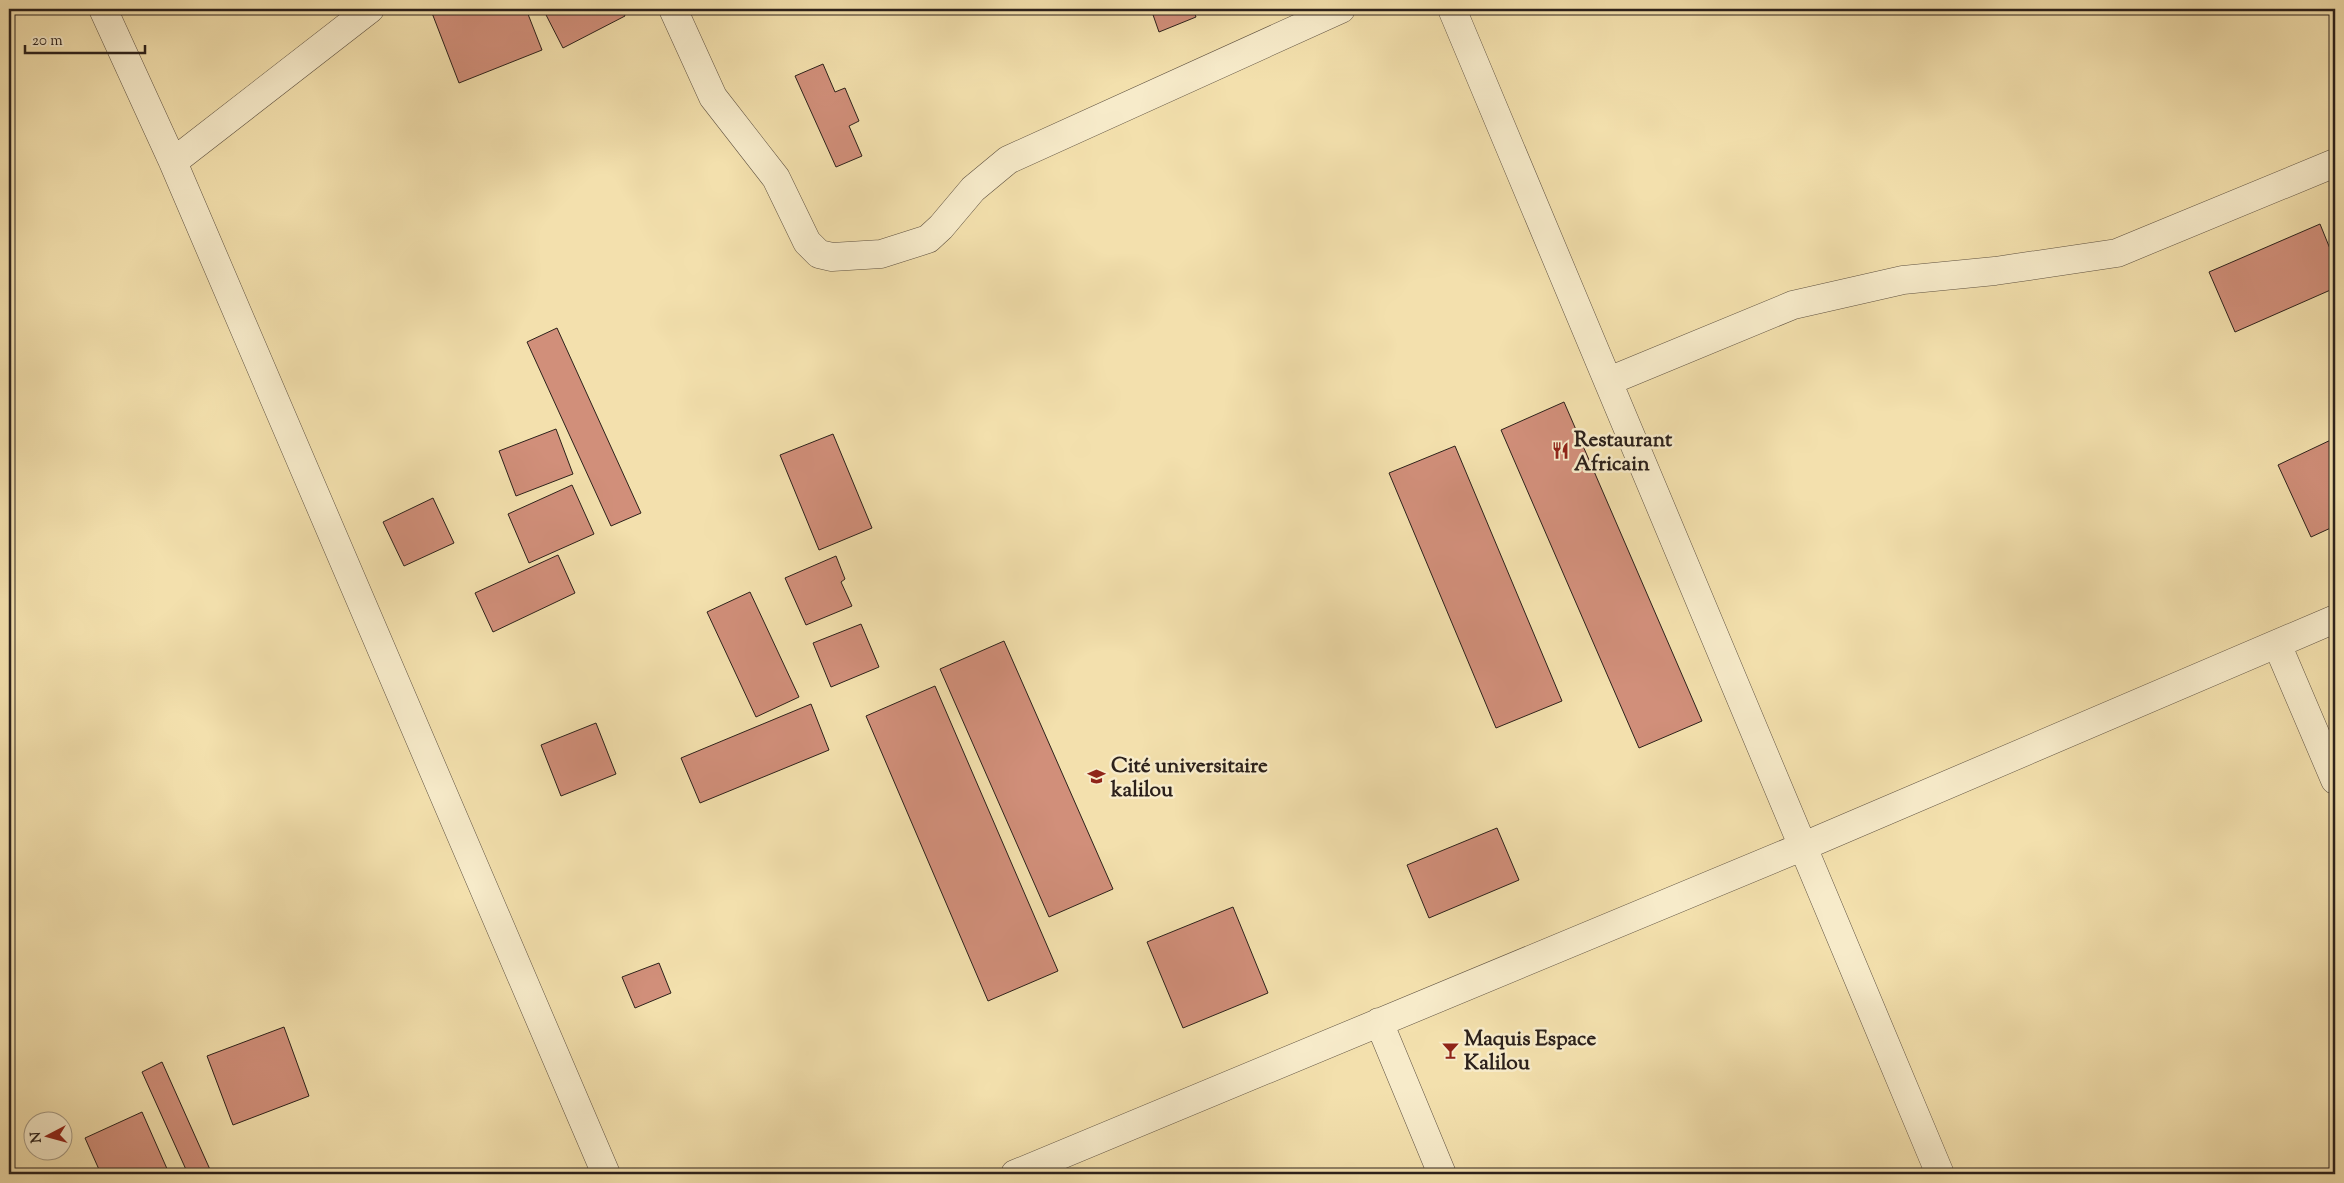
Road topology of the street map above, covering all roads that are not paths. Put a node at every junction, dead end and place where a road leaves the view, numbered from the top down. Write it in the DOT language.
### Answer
graph roads {
  1 [pos="103,9"];
  2 [pos="370,9"];
  3 [pos="673,9"];
  4 [pos="1342,9"];
  5 [pos="1452,9"];
  6 [pos="173,162"];
  7 [pos="2335,163"];
  8 [pos="1609,382"];
  9 [pos="2335,619"];
  10 [pos="2278,644"];
  11 [pos="2335,780"];
  12 [pos="1804,846"];
  13 [pos="1379,1022"];
  14 [pos="606,1174"];
  15 [pos="1015,1174"];
  16 [pos="1442,1174"];
  17 [pos="1940,1174"];
  1 -- 6 [label="street"];
  2 -- 6 [label="street"];
  3 -- 4 [label="street"];
  5 -- 8 [label="street"];
  6 -- 14 [label="street"];
  7 -- 8 [label="street"];
  8 -- 12 [label="street"];
  9 -- 10 [label="street"];
  10 -- 11 [label="street"];
  10 -- 12 [label="street"];
  12 -- 13 [label="street"];
  12 -- 17 [label="street"];
  13 -- 15 [label="street"];
  13 -- 16 [label="street"];
}
